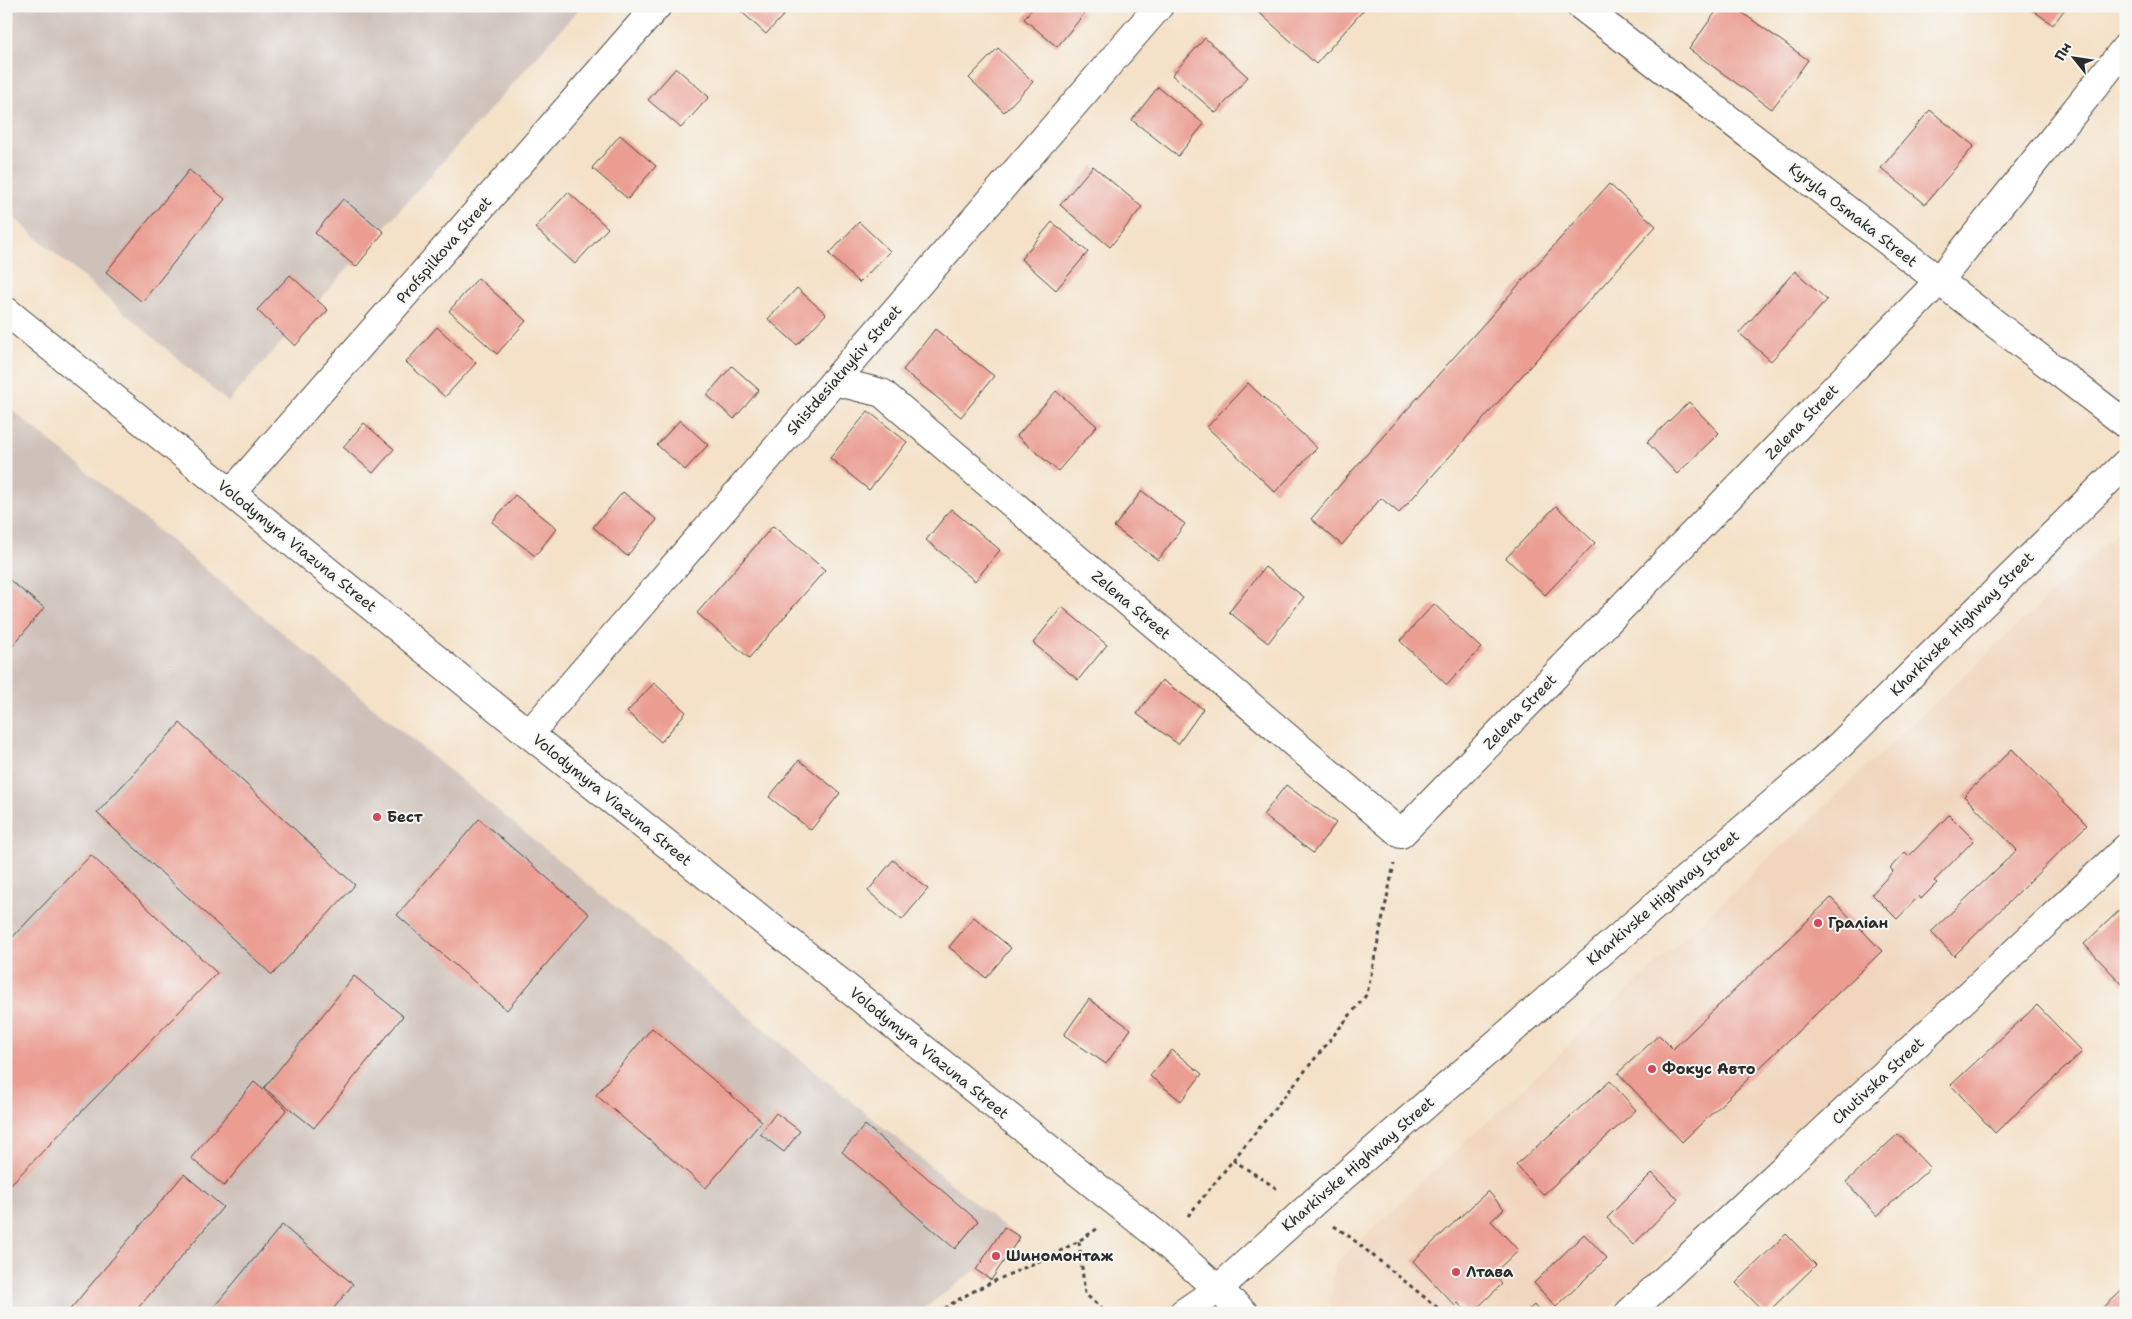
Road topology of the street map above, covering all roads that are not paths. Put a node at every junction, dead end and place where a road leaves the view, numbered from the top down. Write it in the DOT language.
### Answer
graph roads {
  1 [pos="657,6"];
  2 [pos="1159,6"];
  3 [pos="1582,6"];
  4 [pos="2126,48"];
  5 [pos="1939,282"];
  6 [pos="6,311"];
  7 [pos="834,381"];
  8 [pos="2126,424"];
  9 [pos="2126,463"];
  10 [pos="232,493"];
  11 [pos="530,734"];
  12 [pos="2126,848"];
  13 [pos="1218,1289"];
  14 [pos="1183,1313"];
  15 [pos="1244,1313"];
  16 [pos="1630,1313"];
  1 -- 10 [label="main road, Profspilkova Street"];
  2 -- 7 [label="main road, Shistdesiatnykiv Street"];
  3 -- 5 [label="main road, Kyryla Osmaka Street"];
  4 -- 5 [label="main road, Zelena Street"];
  5 -- 7 [label="main road, Zelena Street"];
  5 -- 8 [label="main road, Kyryla Osmaka Street"];
  6 -- 10 [label="main road, Volodymyra Viazuna Street"];
  7 -- 11 [label="main road, Shistdesiatnykiv Street"];
  9 -- 13 [label="main road, Kharkivske Highway Street"];
  10 -- 11 [label="main road, Volodymyra Viazuna Street"];
  11 -- 13 [label="main road, Volodymyra Viazuna Street"];
  12 -- 16 [label="main road, Chutivska Street"];
  13 -- 14 [label="main road, Kharkivske Highway Street"];
  13 -- 15 [label="main road, Volodymyra Viazuna Street"];
}
